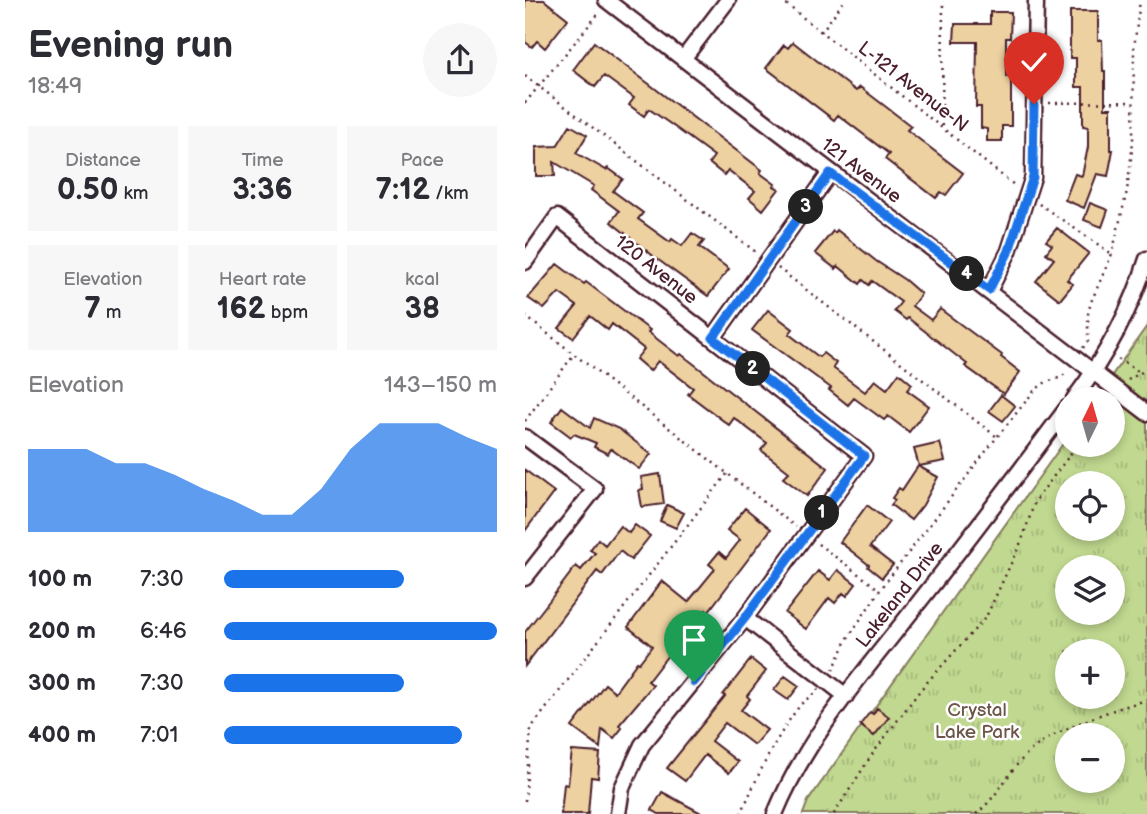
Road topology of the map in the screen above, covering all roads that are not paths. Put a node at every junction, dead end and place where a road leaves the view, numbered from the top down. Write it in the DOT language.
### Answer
graph roads {
  1 [pos="728,0"];
  2 [pos="1037,0"];
  3 [pos="608,1"];
  4 [pos="683,59"];
  5 [pos="830,173"];
  6 [pos="1147,260"];
  7 [pos="525,262"];
  8 [pos="989,290"];
  9 [pos="713,338"];
  10 [pos="1093,374"];
  11 [pos="1083,387"];
  12 [pos="1147,413"];
  13 [pos="1055,424"];
  14 [pos="525,437"];
  15 [pos="525,578"];
  16 [pos="745,618"];
  17 [pos="846,696"];
  18 [pos="618,814"];
  19 [pos="775,814"];
  1 -- 4 [label="street"];
  2 -- 8 [label="street"];
  3 -- 4 [label="street, 121 Avenue"];
  4 -- 5 [label="street, 121 Avenue"];
  5 -- 8 [label="street, 121 Avenue"];
  5 -- 9 [label="street"];
  6 -- 10 [label="street"];
  7 -- 9 [label="street, 120 Avenue"];
  8 -- 10 [label="street, 121 Avenue"];
  9 -- 16 [label="street, 120 Avenue"];
  10 -- 11 [label="street"];
  10 -- 12 [label="street, 121 Avenue"];
  13 -- 17 [label="street, Lakeland Drive"];
  14 -- 15 [label="street"];
  16 -- 17 [label="street"];
  16 -- 18 [label="street"];
  17 -- 19 [label="street, Lakeland Drive"];
}
